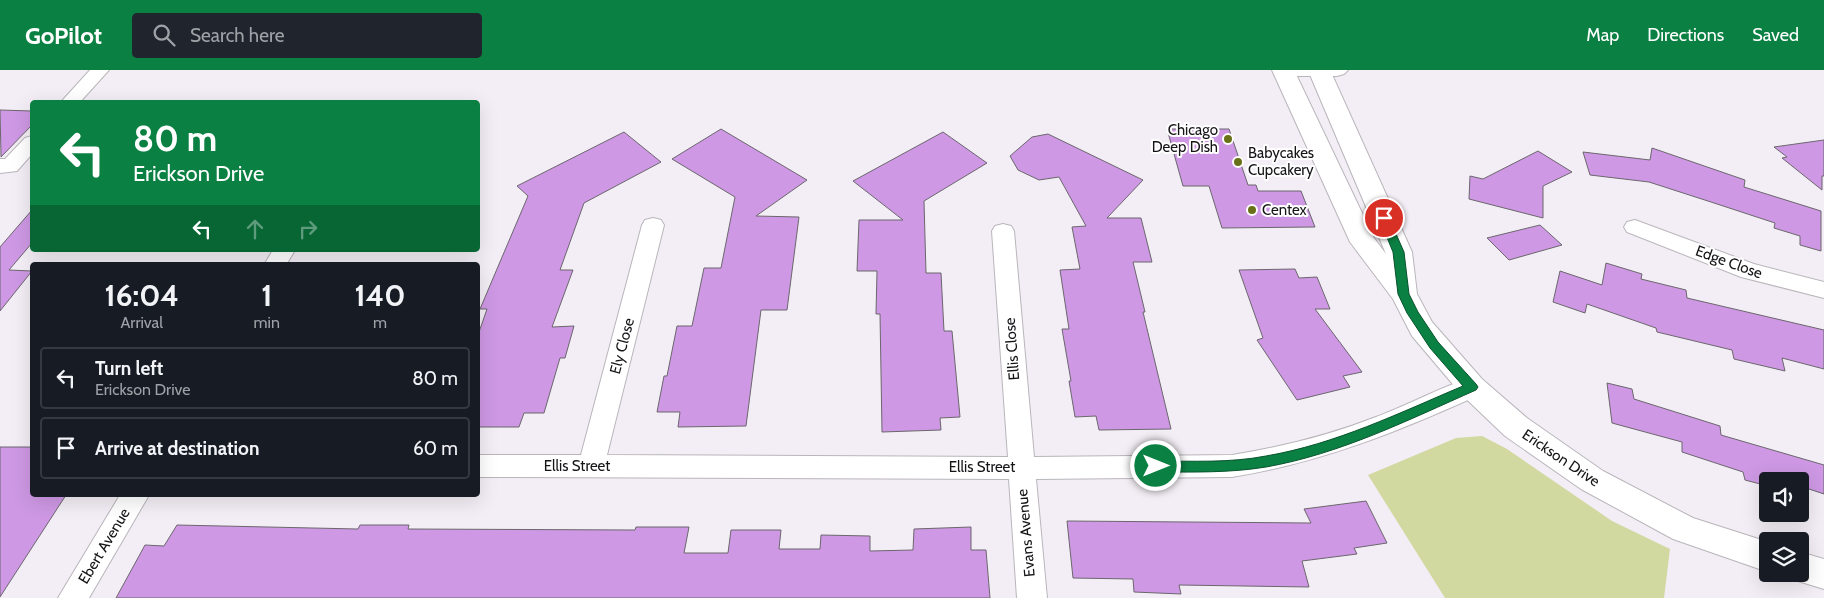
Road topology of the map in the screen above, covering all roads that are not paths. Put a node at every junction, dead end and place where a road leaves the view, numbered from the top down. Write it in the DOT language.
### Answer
graph roads {
  1 [pos="100,70"];
  2 [pos="1284,70"];
  3 [pos="1319,70"];
  4 [pos="1337,70"];
  5 [pos="72,100"];
  6 [pos="30,144"];
  7 [pos="5,166"];
  8 [pos="653,226"];
  9 [pos="1635,227"];
  10 [pos="1003,231"];
  11 [pos="1824,290"];
  12 [pos="1404,294"];
  13 [pos="1472,387"];
  14 [pos="480,466"];
  15 [pos="591,466"];
  16 [pos="1021,468"];
  17 [pos="134,497"];
  18 [pos="1759,554"];
  19 [pos="1809,570"];
  20 [pos="1824,574"];
  21 [pos="73,598"];
  22 [pos="1032,598"];
  1 -- 5 [label="street"];
  2 -- 3 [label="street"];
  2 -- 12 [label="street, Erickson Drive"];
  3 -- 4 [label="street"];
  3 -- 12 [label="street, Erickson Drive"];
  6 -- 7 [label="street"];
  8 -- 15 [label="street, Ely Close"];
  9 -- 11 [label="street, Edge Close"];
  10 -- 16 [label="street, Ellis Close"];
  12 -- 13 [label="street, Erickson Drive"];
  13 -- 16 [label="street, Ellis Street"];
  13 -- 18 [label="street, Erickson Drive"];
  14 -- 15 [label="street, Ellis Street"];
  15 -- 16 [label="street, Ellis Street"];
  16 -- 22 [label="street, Evans Avenue"];
  17 -- 21 [label="street, Ebert Avenue"];
  19 -- 20 [label="street"];
}
